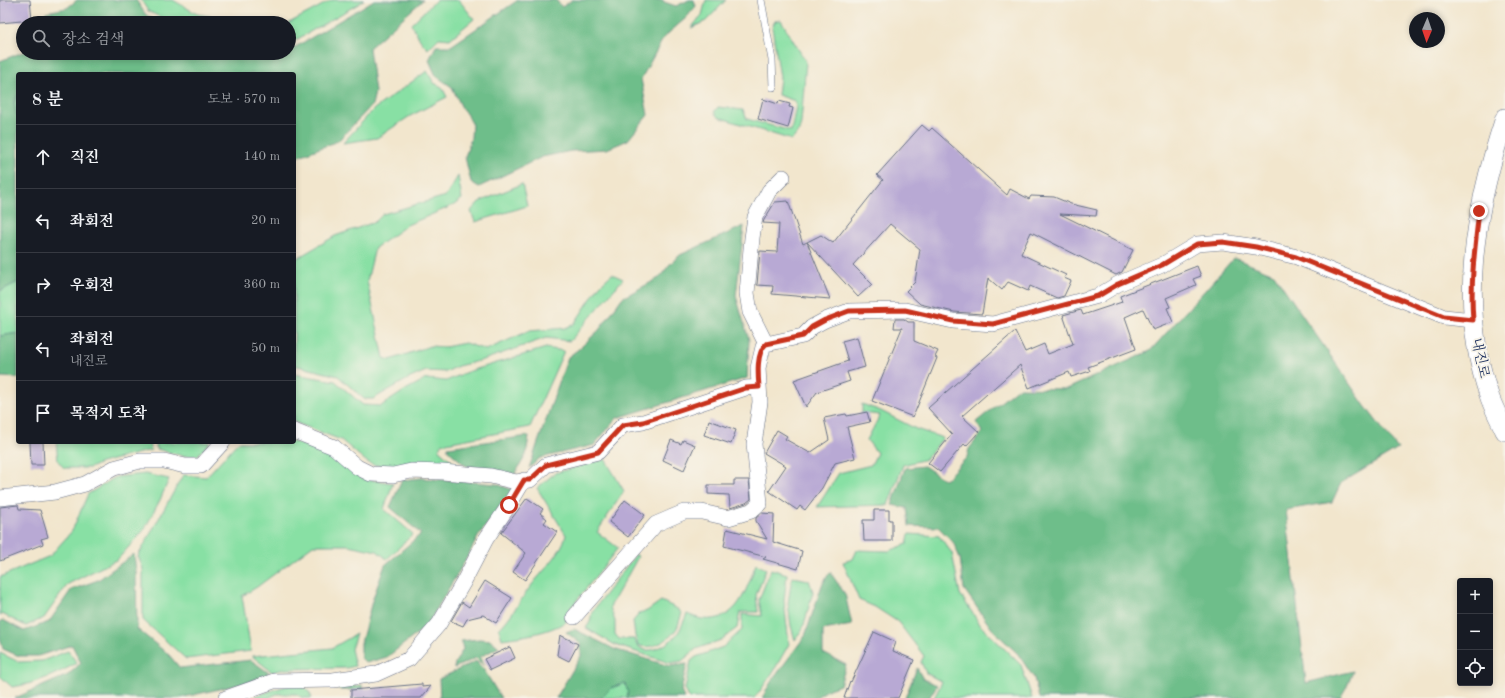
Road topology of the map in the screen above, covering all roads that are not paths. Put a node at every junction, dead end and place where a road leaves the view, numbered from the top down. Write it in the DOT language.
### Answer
graph roads {
  1 [pos="761,0"];
  2 [pos="773,87"];
  3 [pos="1505,118"];
  4 [pos="783,177"];
  5 [pos="1473,320"];
  6 [pos="766,344"];
  7 [pos="759,387"];
  8 [pos="1505,431"];
  9 [pos="296,432"];
  10 [pos="221,444"];
  11 [pos="524,480"];
  12 [pos="0,498"];
  13 [pos="574,617"];
  14 [pos="226,698"];
  1 -- 2 [label="lane"];
  3 -- 5 [label="street, 내진로"];
  4 -- 6 [label="street"];
  5 -- 6 [label="street"];
  5 -- 8 [label="street, 내진로"];
  6 -- 7 [label="street"];
  7 -- 11 [label="street"];
  7 -- 13 [label="street"];
  9 -- 11 [label="street"];
  10 -- 12 [label="street"];
  11 -- 14 [label="street"];
}
